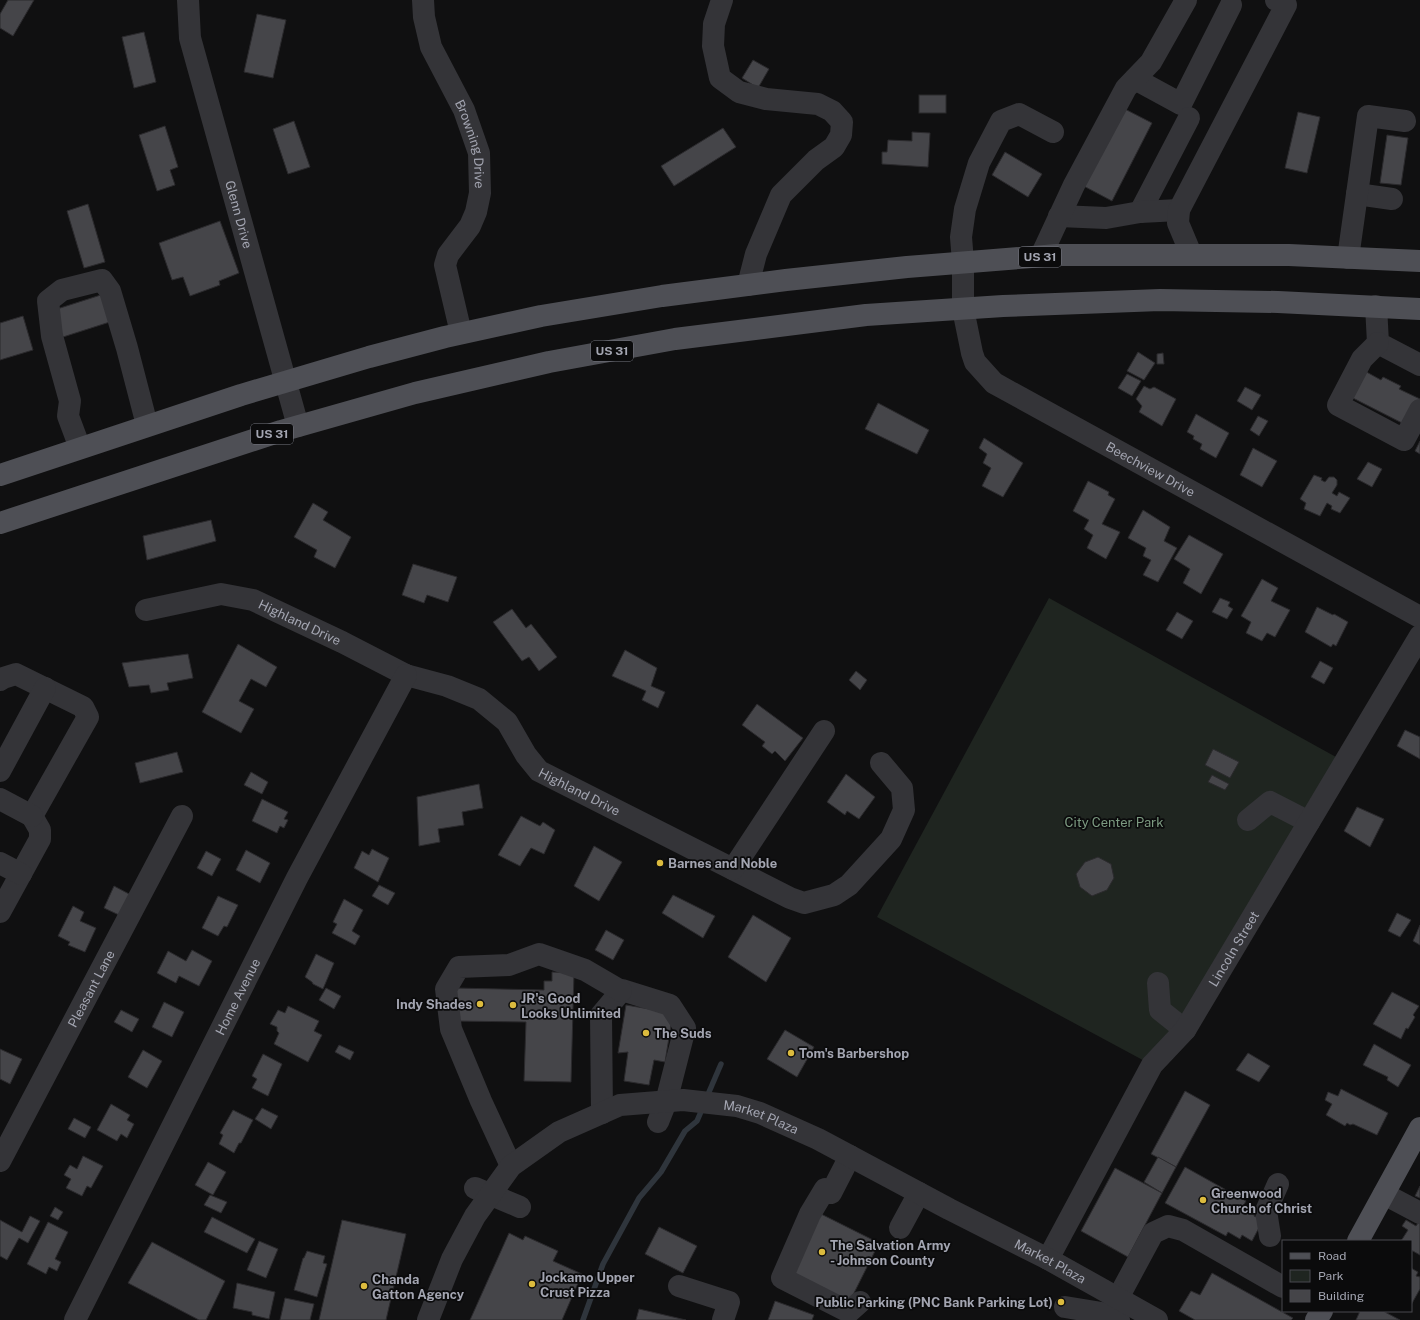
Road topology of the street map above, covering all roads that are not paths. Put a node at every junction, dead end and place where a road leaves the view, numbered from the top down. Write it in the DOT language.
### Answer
graph roads {
  1 [pos="188,0"];
  2 [pos="423,0"];
  3 [pos="722,0"];
  4 [pos="1186,0"];
  5 [pos="1276,0"];
  6 [pos="1228,2"];
  7 [pos="1135,79"];
  8 [pos="1185,111"];
  9 [pos="1405,121"];
  10 [pos="1053,132"];
  11 [pos="1213,144"];
  12 [pos="1357,194"];
  13 [pos="1392,199"];
  14 [pos="1179,210"];
  15 [pos="1140,212"];
  16 [pos="1059,216"];
  17 [pos="1190,254"];
  18 [pos="1041,256"];
  19 [pos="1348,258"];
  20 [pos="1420,261"];
  21 [pos="964,262"];
  22 [pos="748,285"];
  23 [pos="1376,306"];
  24 [pos="963,309"];
  25 [pos="1420,309"];
  26 [pos="461,333"];
  27 [pos="1378,342"];
  28 [pos="1420,365"];
  29 [pos="285,382"];
  30 [pos="1420,410"];
  31 [pos="148,425"];
  32 [pos="298,426"];
  33 [pos="80,448"];
  34 [pos="0,475"];
  35 [pos="0,523"];
  36 [pos="146,610"];
  37 [pos="1420,616"];
  38 [pos="1420,636"];
  39 [pos="406,675"];
  40 [pos="0,680"];
  41 [pos="45,688"];
  42 [pos="824,731"];
  43 [pos="881,763"];
  44 [pos="0,771"];
  45 [pos="0,800"];
  46 [pos="32,816"];
  47 [pos="182,816"];
  48 [pos="1248,820"];
  49 [pos="1309,822"];
  50 [pos="0,863"];
  51 [pos="733,869"];
  52 [pos="21,874"];
  53 [pos="0,912"];
  54 [pos="1158,983"];
  55 [pos="621,991"];
  56 [pos="1185,1030"];
  57 [pos="666,1102"];
  58 [pos="602,1113"];
  59 [pos="658,1122"];
  60 [pos="1420,1128"];
  61 [pos="850,1156"];
  62 [pos="0,1161"];
  63 [pos="511,1166"];
  64 [pos="1278,1184"];
  65 [pos="919,1193"];
  66 [pos="1384,1194"];
  67 [pos="490,1198"];
  68 [pos="520,1207"];
  69 [pos="1420,1213"];
  70 [pos="900,1228"];
  71 [pos="1270,1236"];
  72 [pos="1359,1240"];
  73 [pos="1048,1259"];
  74 [pos="679,1286"];
  75 [pos="1282,1286"];
  76 [pos="1118,1298"];
  77 [pos="860,1302"];
  78 [pos="1065,1307"];
  79 [pos="76,1320"];
  80 [pos="428,1320"];
  81 [pos="723,1320"];
  82 [pos="1119,1320"];
  83 [pos="1157,1320"];
  1 -- 29 [label="street, Glenn Drive"];
  2 -- 26 [label="street, Browning Drive"];
  3 -- 22 [label="street"];
  4 -- 7 [label="street"];
  5 -- 11 [label="street"];
  6 -- 8 [label="street"];
  7 -- 8 [label="street"];
  7 -- 16 [label="street"];
  8 -- 11 [label="street"];
  8 -- 15 [label="street"];
  9 -- 12 [label="street"];
  10 -- 21 [label="street, Beechview Drive"];
  11 -- 14 [label="street"];
  12 -- 13 [label="street"];
  12 -- 19 [label="street"];
  14 -- 15 [label="street"];
  14 -- 17 [label="street"];
  15 -- 16 [label="street"];
  16 -- 18 [label="street"];
  17 -- 18 [label="main road, US 31"];
  17 -- 19 [label="main road, US 31"];
  18 -- 21 [label="main road, US 31"];
  19 -- 20 [label="main road, US 31"];
  21 -- 22 [label="main road, US 31"];
  21 -- 24 [label="street, Beechview Drive"];
  22 -- 26 [label="main road, US 31"];
  23 -- 24 [label="main road, US 31"];
  23 -- 25 [label="main road, US 31"];
  23 -- 27 [label="street"];
  24 -- 32 [label="main road, US 31"];
  24 -- 37 [label="street, Beechview Drive"];
  26 -- 29 [label="main road, US 31"];
  27 -- 28 [label="street"];
  27 -- 30 [label="street"];
  29 -- 31 [label="main road, US 31"];
  29 -- 32 [label="street, Glenn Drive"];
  31 -- 33 [label="main road, US 31"];
  31 -- 33 [label="street"];
  32 -- 35 [label="main road, US 31"];
  33 -- 34 [label="main road, US 31"];
  36 -- 39 [label="street, Highland Drive"];
  38 -- 49 [label="street, Lincoln Street"];
  39 -- 51 [label="street, Highland Drive"];
  39 -- 79 [label="street, Home Avenue"];
  40 -- 41 [label="street"];
  41 -- 44 [label="street"];
  41 -- 46 [label="street"];
  42 -- 51 [label="street"];
  43 -- 51 [label="street, Highland Drive"];
  45 -- 46 [label="street"];
  46 -- 52 [label="street"];
  47 -- 62 [label="street, Pleasant Lane"];
  48 -- 49 [label="street"];
  49 -- 56 [label="street, Lincoln Street"];
  50 -- 52 [label="street"];
  52 -- 53 [label="street"];
  54 -- 56 [label="street"];
  55 -- 57 [label="street"];
  55 -- 58 [label="street"];
  55 -- 63 [label="street"];
  56 -- 73 [label="street, Lincoln Street"];
  57 -- 58 [label="street, Market Plaza"];
  57 -- 59 [label="street"];
  57 -- 61 [label="street, Market Plaza"];
  58 -- 63 [label="street, Market Plaza"];
  60 -- 66 [label="main road"];
  61 -- 65 [label="street, Market Plaza"];
  61 -- 77 [label="street"];
  63 -- 67 [label="street, Market Plaza"];
  64 -- 71 [label="street"];
  65 -- 70 [label="street"];
  65 -- 73 [label="street, Market Plaza"];
  66 -- 69 [label="street"];
  66 -- 72 [label="main road"];
  67 -- 68 [label="street"];
  67 -- 80 [label="street, Market Plaza"];
  73 -- 76 [label="street, Market Plaza"];
  74 -- 81 [label="street"];
  75 -- 76 [label="street"];
  76 -- 83 [label="street, Market Plaza"];
  78 -- 82 [label="street"];
}
